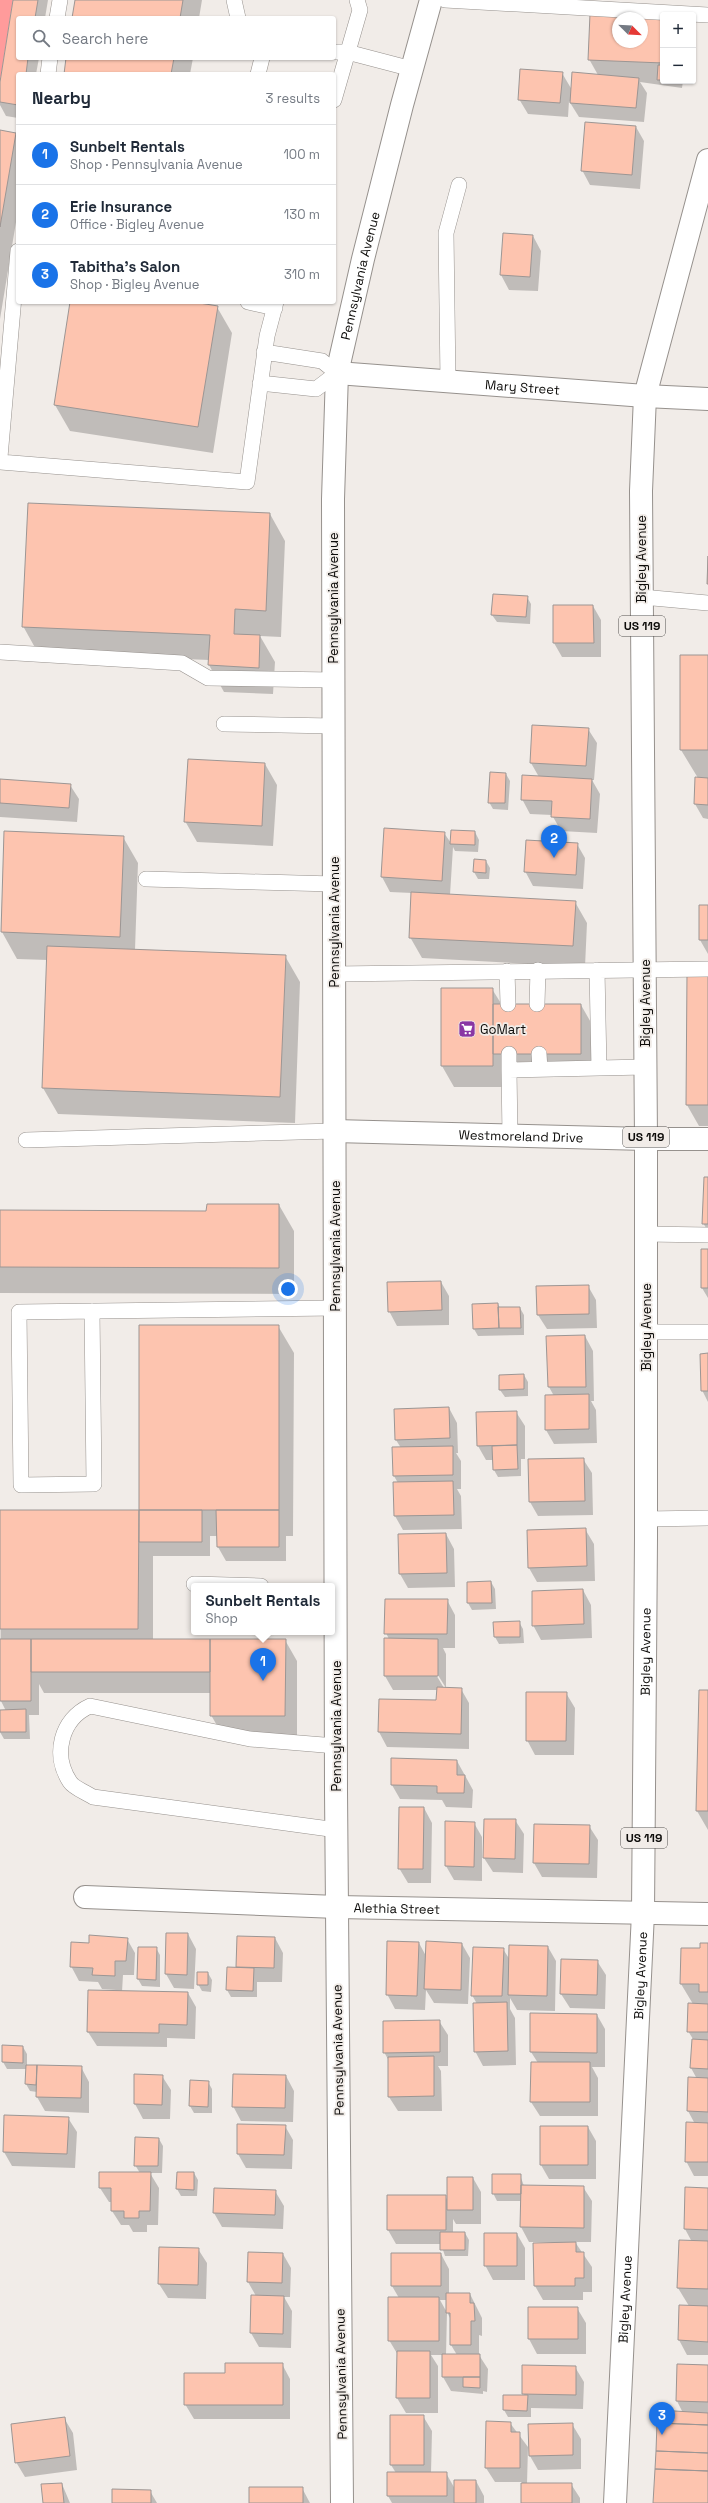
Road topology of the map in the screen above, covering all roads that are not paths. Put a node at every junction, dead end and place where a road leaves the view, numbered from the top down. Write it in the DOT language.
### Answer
graph roads {
  1 [pos="60,0"];
  2 [pos="234,0"];
  3 [pos="357,0"];
  4 [pos="432,0"];
  5 [pos="446,0"];
  6 [pos="708,15"];
  7 [pos="57,16"];
  8 [pos="238,16"];
  9 [pos="341,52"];
  10 [pos="50,60"];
  11 [pos="262,60"];
  12 [pos="412,69"];
  13 [pos="48,72"];
  14 [pos="258,72"];
  15 [pos="336,86"];
  16 [pos="708,160"];
  17 [pos="459,185"];
  18 [pos="16,274"];
  19 [pos="276,305"];
  20 [pos="264,352"];
  21 [pos="337,372"];
  22 [pos="448,381"];
  23 [pos="260,383"];
  24 [pos="645,396"];
  25 [pos="708,399"];
  26 [pos="0,457"];
  27 [pos="0,462"];
  28 [pos="642,597"];
  29 [pos="708,603"];
  30 [pos="0,652"];
  31 [pos="333,680"];
  32 [pos="224,724"];
  33 [pos="333,726"];
  34 [pos="146,879"];
  35 [pos="334,884"];
  36 [pos="645,969"];
  37 [pos="708,969"];
  38 [pos="538,970"];
  39 [pos="597,970"];
  40 [pos="508,971"];
  41 [pos="334,974"];
  42 [pos="508,1004"];
  43 [pos="537,1004"];
  44 [pos="509,1054"];
  45 [pos="645,1067"];
  46 [pos="599,1068"];
  47 [pos="509,1070"];
  48 [pos="334,1131"];
  49 [pos="510,1136"];
  50 [pos="646,1139"];
  51 [pos="708,1139"];
  52 [pos="26,1140"];
  53 [pos="646,1234"];
  54 [pos="708,1235"];
  55 [pos="335,1308"];
  56 [pos="92,1311"];
  57 [pos="646,1332"];
  58 [pos="708,1332"];
  59 [pos="646,1518"];
  60 [pos="708,1518"];
  61 [pos="334,1583"];
  62 [pos="335,1635"];
  63 [pos="336,1746"];
  64 [pos="336,1830"];
  65 [pos="85,1898"];
  66 [pos="337,1907"];
  67 [pos="643,1913"];
  68 [pos="708,1914"];
  69 [pos="342,2503"];
  70 [pos="615,2503"];
  1 -- 7 [label="lane"];
  2 -- 8 [label="lane"];
  3 -- 9 [label="lane"];
  4 -- 12 [label="street, Pennsylvania Avenue"];
  5 -- 6 [label="lane"];
  9 -- 12 [label="lane"];
  9 -- 15 [label="lane"];
  10 -- 13 [label="lane"];
  11 -- 14 [label="lane"];
  12 -- 21 [label="street, Pennsylvania Avenue"];
  16 -- 24 [label="street, Bigley Avenue / US 119"];
  17 -- 22 [label="lane"];
  18 -- 26 [label="lane"];
  19 -- 20 [label="lane"];
  20 -- 21 [label="lane"];
  20 -- 23 [label="lane"];
  21 -- 22 [label="street, Mary Street"];
  21 -- 23 [label="lane"];
  21 -- 31 [label="street, Pennsylvania Avenue"];
  22 -- 24 [label="street, Mary Street"];
  23 -- 27 [label="lane"];
  24 -- 25 [label="street, Mary Street"];
  24 -- 28 [label="street, Bigley Avenue / US 119"];
  28 -- 29 [label="lane"];
  28 -- 36 [label="street, Bigley Avenue / US 119"];
  30 -- 31 [label="lane"];
  31 -- 33 [label="street, Pennsylvania Avenue"];
  32 -- 33 [label="lane"];
  33 -- 35 [label="street, Pennsylvania Avenue"];
  34 -- 35 [label="lane"];
  35 -- 41 [label="street, Pennsylvania Avenue"];
  36 -- 37 [label="lane"];
  36 -- 39 [label="lane"];
  36 -- 45 [label="street, Bigley Avenue / US 119"];
  38 -- 39 [label="lane"];
  38 -- 40 [label="lane"];
  38 -- 43 [label="lane"];
  39 -- 46 [label="lane"];
  40 -- 41 [label="lane"];
  40 -- 42 [label="lane"];
  41 -- 48 [label="street, Pennsylvania Avenue"];
  44 -- 47 [label="lane"];
  45 -- 46 [label="lane"];
  45 -- 50 [label="street, Bigley Avenue / US 119"];
  46 -- 47 [label="lane"];
  47 -- 49 [label="lane"];
  48 -- 49 [label="street, Westmoreland Drive"];
  48 -- 52 [label="lane"];
  48 -- 55 [label="street, Pennsylvania Avenue"];
  49 -- 50 [label="street, Westmoreland Drive"];
  50 -- 51 [label="street, Westmoreland Drive"];
  50 -- 53 [label="street, Bigley Avenue / US 119"];
  53 -- 54 [label="lane"];
  53 -- 57 [label="street, Bigley Avenue / US 119"];
  55 -- 56 [label="lane"];
  55 -- 61 [label="street, Pennsylvania Avenue"];
  56 -- 56 [label="lane"];
  57 -- 58 [label="lane"];
  57 -- 59 [label="street, Bigley Avenue / US 119"];
  59 -- 60 [label="lane"];
  59 -- 67 [label="street, Bigley Avenue / US 119"];
  62 -- 63 [label="street, Pennsylvania Avenue"];
  63 -- 64 [label="street, Pennsylvania Avenue"];
  63 -- 64 [label="lane"];
  64 -- 66 [label="street, Pennsylvania Avenue"];
  65 -- 66 [label="street, Alethia Street"];
  66 -- 67 [label="street, Alethia Street"];
  66 -- 69 [label="street, Pennsylvania Avenue"];
  67 -- 68 [label="street, Alethia Street"];
  67 -- 70 [label="street, Bigley Avenue / US 119"];
}
